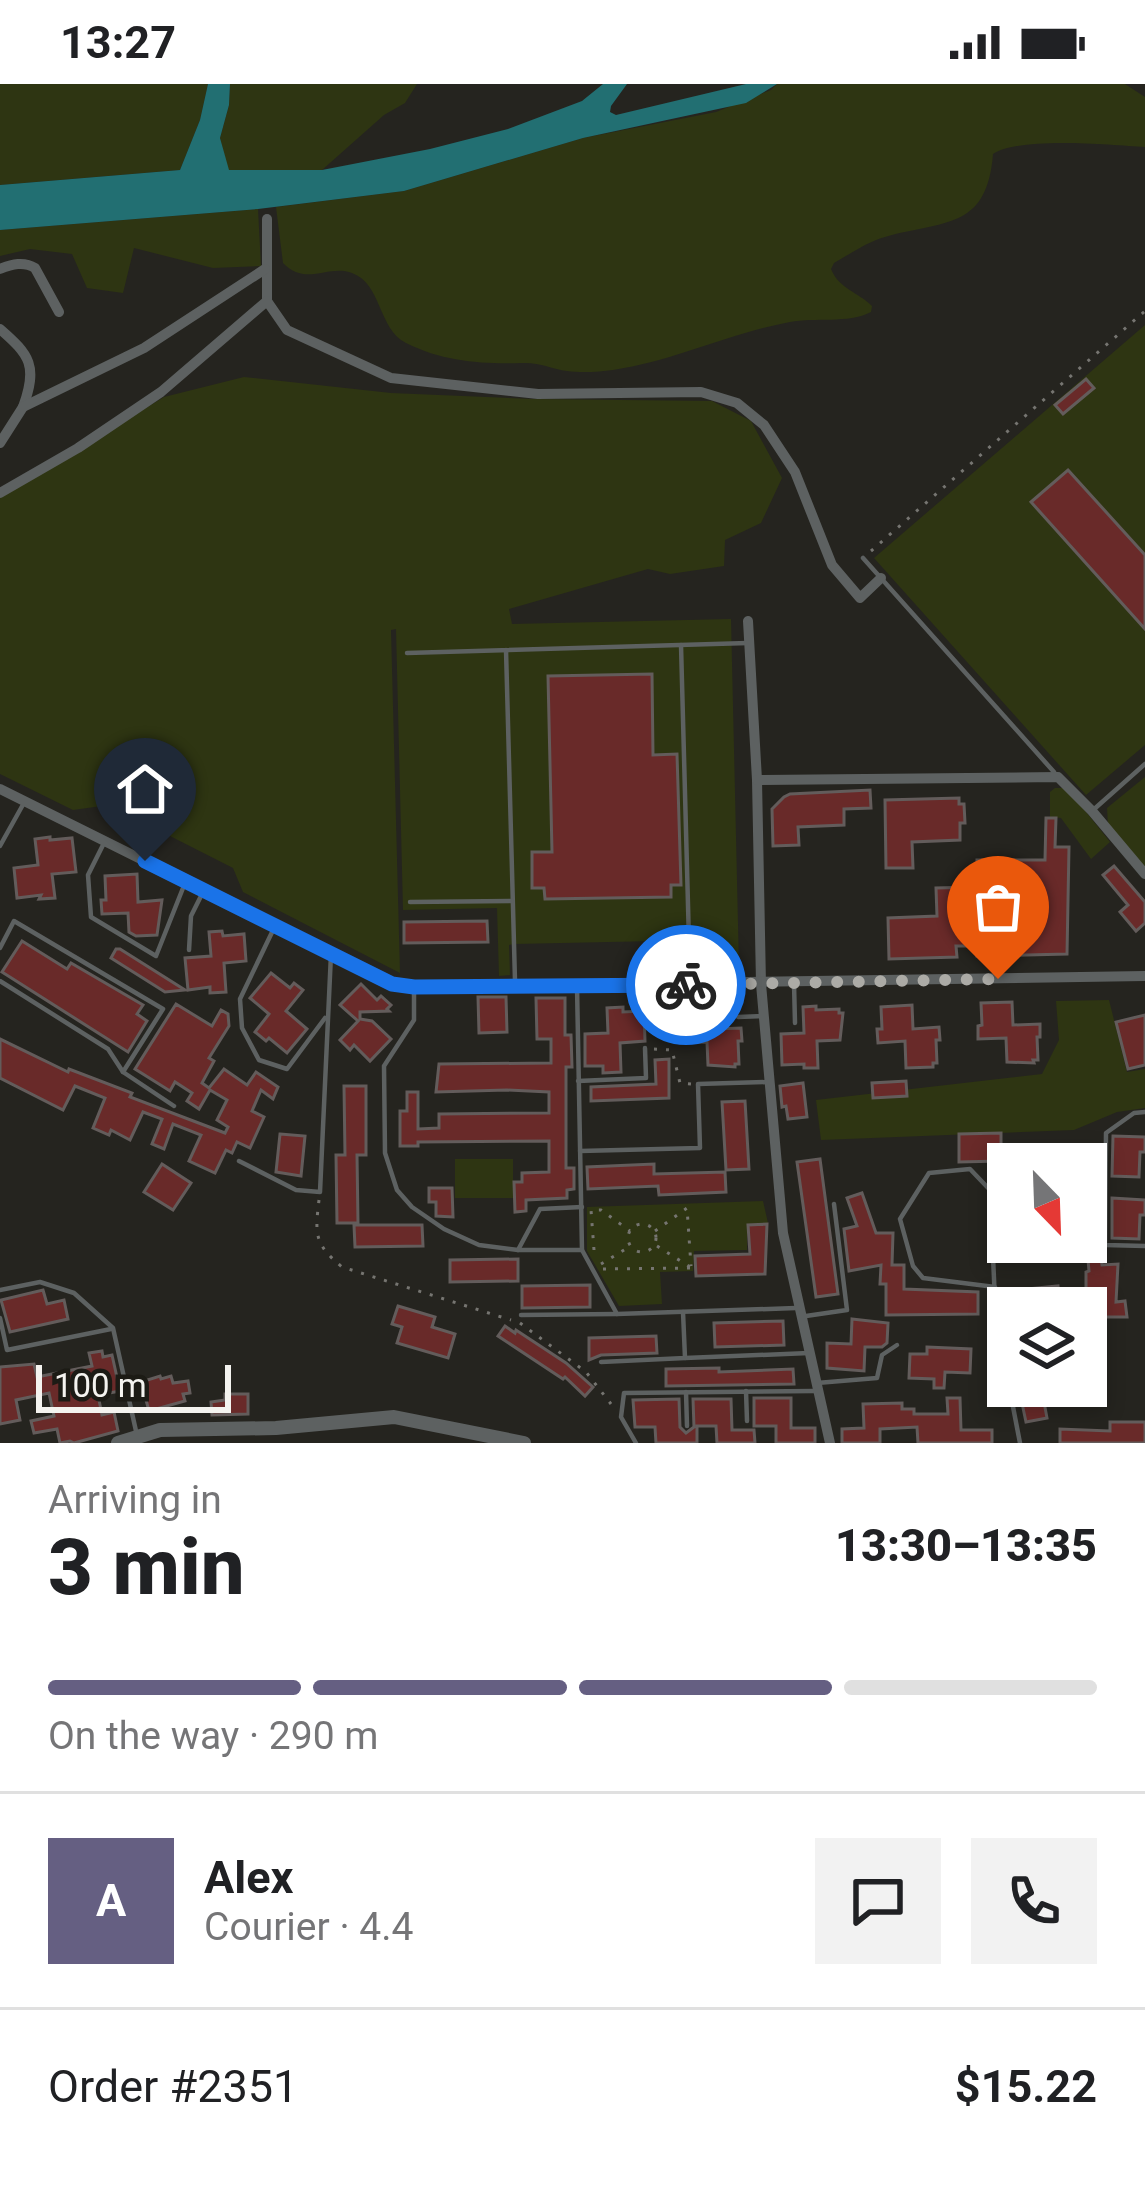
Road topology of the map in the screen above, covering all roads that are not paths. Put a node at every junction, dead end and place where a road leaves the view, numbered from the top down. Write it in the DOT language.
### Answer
graph roads {
  1 [pos="267,219"];
  2 [pos="0,269"];
  3 [pos="266,269"];
  4 [pos="267,302"];
  5 [pos="59,312"];
  6 [pos="0,329"];
  7 [pos="23,406"];
  8 [pos="0,443"];
  9 [pos="0,493"];
  10 [pos="863,558"];
  11 [pos="881,578"];
  12 [pos="748,621"];
  13 [pos="748,643"];
  14 [pos="681,645"];
  15 [pos="506,650"];
  16 [pos="407,652"];
  17 [pos="1145,764"];
  18 [pos="1058,776"];
  19 [pos="757,780"];
  20 [pos="0,789"];
  21 [pos="25,801"];
  22 [pos="1092,811"];
  23 [pos="105,841"];
  24 [pos="0,846"];
  25 [pos="1145,874"];
  26 [pos="185,881"];
  27 [pos="204,890"];
  28 [pos="410,902"];
  29 [pos="513,902"];
  30 [pos="275,926"];
  31 [pos="0,948"];
  32 [pos="189,950"];
  33 [pos="331,954"];
  34 [pos="1145,976"];
  35 [pos="0,981"];
  36 [pos="794,983"];
  37 [pos="761,984"];
  38 [pos="690,985"];
  39 [pos="515,986"];
  40 [pos="577,986"];
  41 [pos="414,987"];
  42 [pos="328,1015"];
  43 [pos="764,1016"];
  44 [pos="738,1017"];
  45 [pos="795,1023"];
  46 [pos="645,1048"];
  47 [pos="123,1072"];
  48 [pos="578,1081"];
  49 [pos="770,1082"];
  50 [pos="174,1106"];
  51 [pos="1145,1112"];
  52 [pos="580,1151"];
  53 [pos="239,1161"];
  54 [pos="834,1204"];
  55 [pos="582,1207"];
  56 [pos="1145,1246"];
  57 [pos="518,1250"];
  58 [pos="583,1250"];
  59 [pos="995,1287"];
  60 [pos="0,1290"];
  61 [pos="683,1312"];
  62 [pos="617,1313"];
  63 [pos="799,1313"];
  64 [pos="521,1315"];
  65 [pos="0,1318"];
  66 [pos="113,1328"];
  67 [pos="897,1346"];
  68 [pos="809,1353"];
  69 [pos="686,1358"];
  70 [pos="601,1362"];
  71 [pos="818,1387"];
  72 [pos="746,1391"];
  73 [pos="686,1392"];
  74 [pos="1013,1407"];
  75 [pos="747,1421"];
  76 [pos="687,1426"];
  77 [pos="136,1440"];
  78 [pos="118,1443"];
  79 [pos="524,1443"];
  80 [pos="636,1443"];
  81 [pos="830,1443"];
  82 [pos="1020,1443"];
  1 -- 3 [label="street"];
  2 -- 5 [label="street"];
  3 -- 4 [label="street"];
  3 -- 7 [label="street"];
  4 -- 9 [label="street"];
  4 -- 11 [label="street"];
  6 -- 7 [label="street"];
  7 -- 8 [label="street"];
  10 -- 11 [label="lane"];
  11 -- 18 [label="lane"];
  12 -- 13 [label="street"];
  13 -- 14 [label="lane"];
  13 -- 19 [label="street"];
  14 -- 15 [label="lane"];
  14 -- 38 [label="lane"];
  15 -- 16 [label="lane"];
  15 -- 29 [label="lane"];
  17 -- 22 [label="lane"];
  18 -- 19 [label="street"];
  18 -- 22 [label="street"];
  19 -- 37 [label="street"];
  20 -- 21 [label="street"];
  21 -- 23 [label="street"];
  21 -- 24 [label="lane"];
  22 -- 25 [label="street"];
  23 -- 26 [label="street"];
  23 -- 26 [label="lane"];
  26 -- 27 [label="street"];
  27 -- 30 [label="street"];
  27 -- 32 [label="lane"];
  28 -- 29 [label="lane"];
  29 -- 39 [label="lane"];
  30 -- 33 [label="street"];
  30 -- 42 [label="lane"];
  31 -- 47 [label="lane"];
  33 -- 41 [label="street"];
  33 -- 42 [label="lane"];
  34 -- 36 [label="street"];
  35 -- 47 [label="lane"];
  36 -- 37 [label="street"];
  36 -- 45 [label="lane"];
  37 -- 38 [label="street"];
  37 -- 43 [label="street"];
  38 -- 40 [label="street"];
  39 -- 40 [label="street"];
  39 -- 41 [label="street"];
  40 -- 48 [label="lane"];
  41 -- 57 [label="lane"];
  42 -- 53 [label="lane"];
  43 -- 44 [label="lane"];
  43 -- 49 [label="street"];
  46 -- 48 [label="lane"];
  47 -- 50 [label="lane"];
  48 -- 52 [label="lane"];
  49 -- 52 [label="lane"];
  49 -- 63 [label="street"];
  51 -- 56 [label="lane"];
  52 -- 55 [label="lane"];
  54 -- 63 [label="lane"];
  55 -- 57 [label="lane"];
  55 -- 58 [label="lane"];
  57 -- 58 [label="lane"];
  58 -- 62 [label="lane"];
  59 -- 59 [label="lane"];
  60 -- 66 [label="lane"];
  61 -- 62 [label="lane"];
  61 -- 63 [label="lane"];
  61 -- 69 [label="lane"];
  62 -- 64 [label="lane"];
  63 -- 68 [label="street"];
  65 -- 66 [label="lane"];
  66 -- 77 [label="lane"];
  67 -- 71 [label="lane"];
  68 -- 69 [label="lane"];
  68 -- 71 [label="street"];
  69 -- 70 [label="lane"];
  71 -- 72 [label="lane"];
  71 -- 81 [label="street"];
  72 -- 73 [label="lane"];
  72 -- 75 [label="lane"];
  73 -- 76 [label="lane"];
  73 -- 80 [label="lane"];
  74 -- 82 [label="lane"];
  77 -- 78 [label="street"];
  77 -- 79 [label="street"];
}
